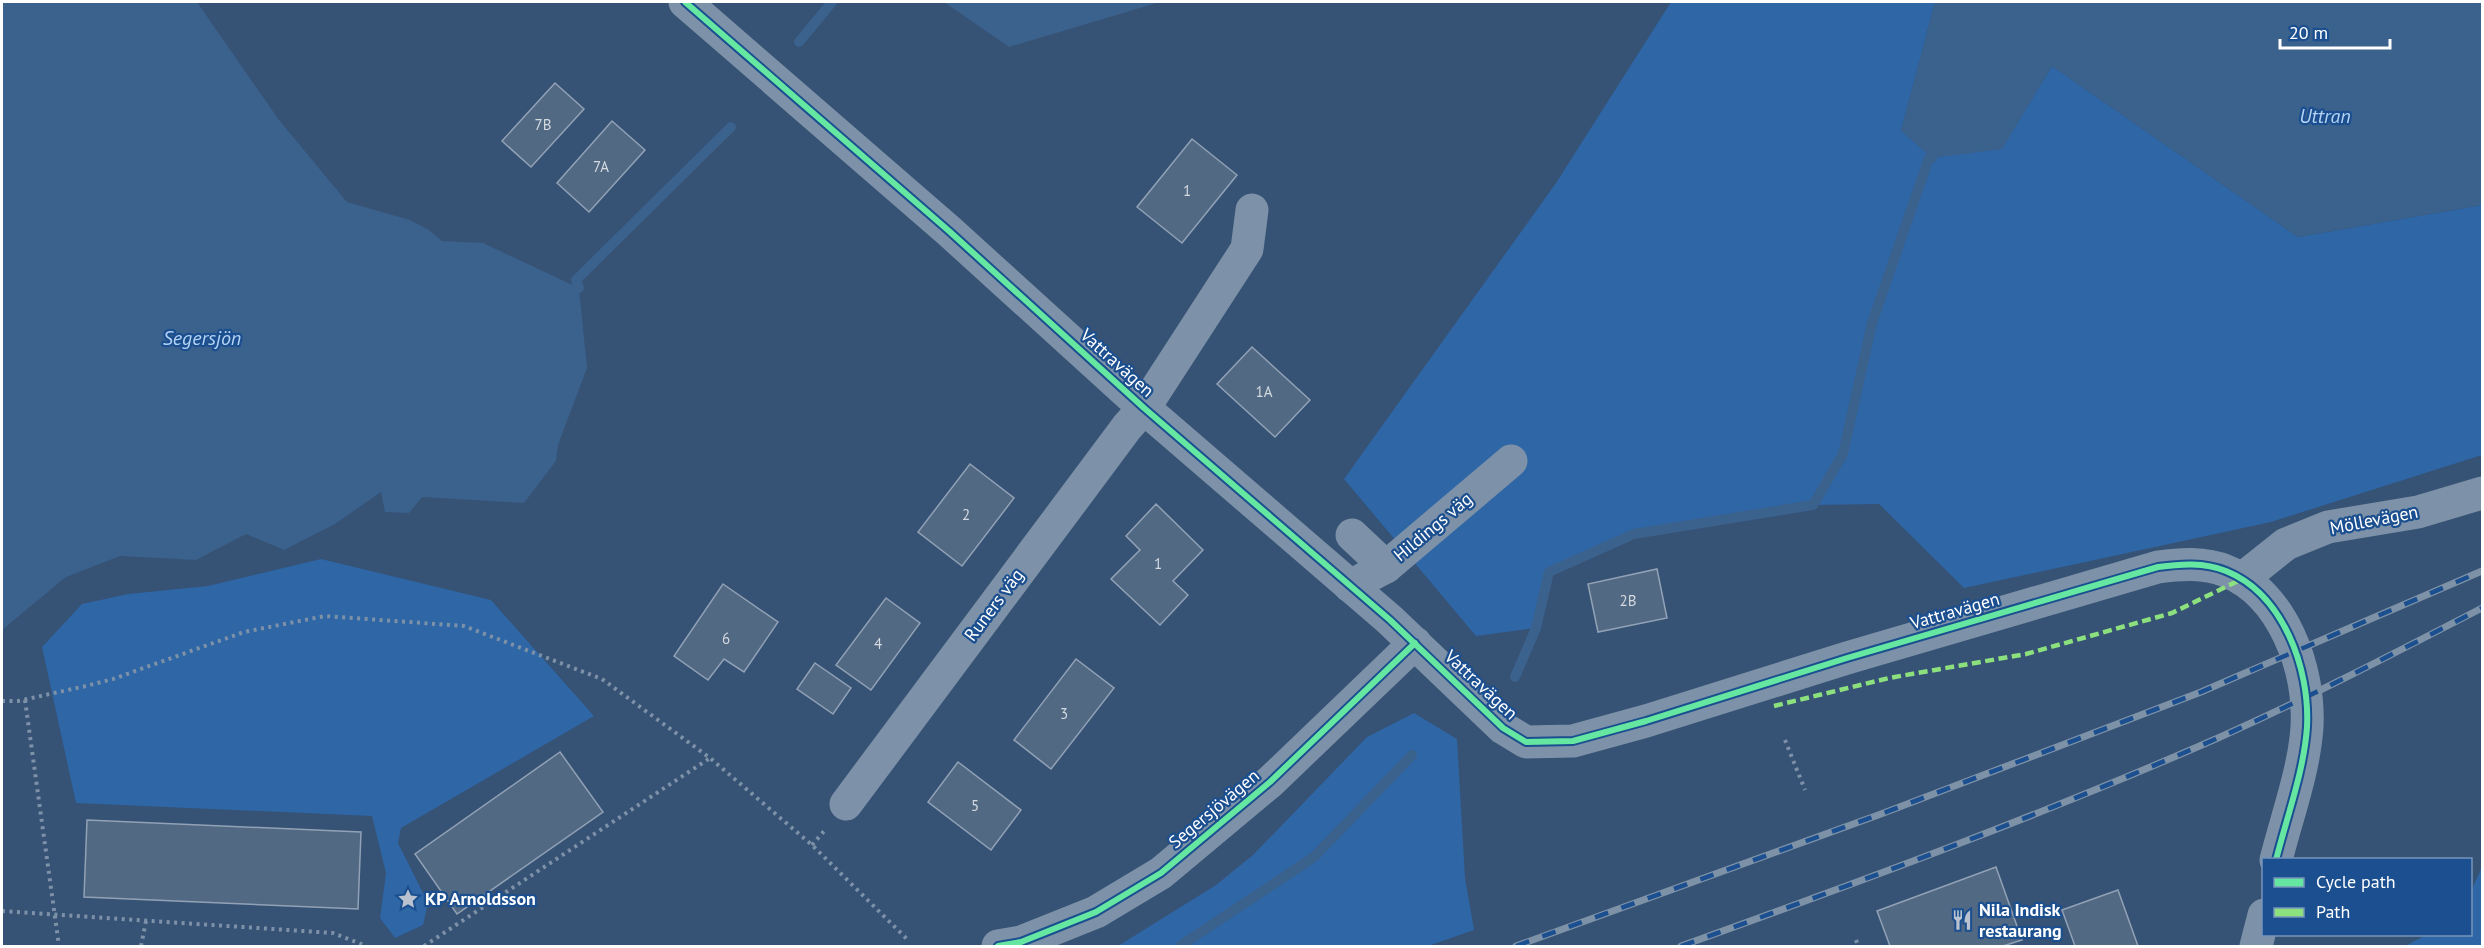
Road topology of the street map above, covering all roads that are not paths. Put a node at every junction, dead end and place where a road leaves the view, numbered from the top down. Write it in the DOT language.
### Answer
graph roads {
  1 [pos="685,2"];
  2 [pos="1252,210"];
  3 [pos="1144,408"];
  4 [pos="1511,461"];
  5 [pos="2482,493"];
  6 [pos="1352,535"];
  7 [pos="1386,567"];
  8 [pos="2242,579"];
  9 [pos="1350,586"];
  10 [pos="1415,643"];
  11 [pos="846,804"];
  12 [pos="2277,858"];
  13 [pos="2262,923"];
  14 [pos="998,946"];
  15 [pos="2256,946"];
  1 -- 3 [label="street, Vattravägen"];
  2 -- 3 [label="street, Runers väg"];
  3 -- 9 [label="street, Vattravägen"];
  3 -- 11 [label="street, Runers väg"];
  4 -- 7 [label="street, Hildings väg"];
  5 -- 8 [label="street, Möllevägen"];
  6 -- 7 [label="street"];
  7 -- 9 [label="street, Hildings väg"];
  8 -- 10 [label="street, Vattravägen"];
  8 -- 12 [label="street, Vattravägen"];
  9 -- 10 [label="street, Vattravägen"];
  10 -- 14 [label="street, Segersjövägen"];
  13 -- 15 [label="street"];
}
